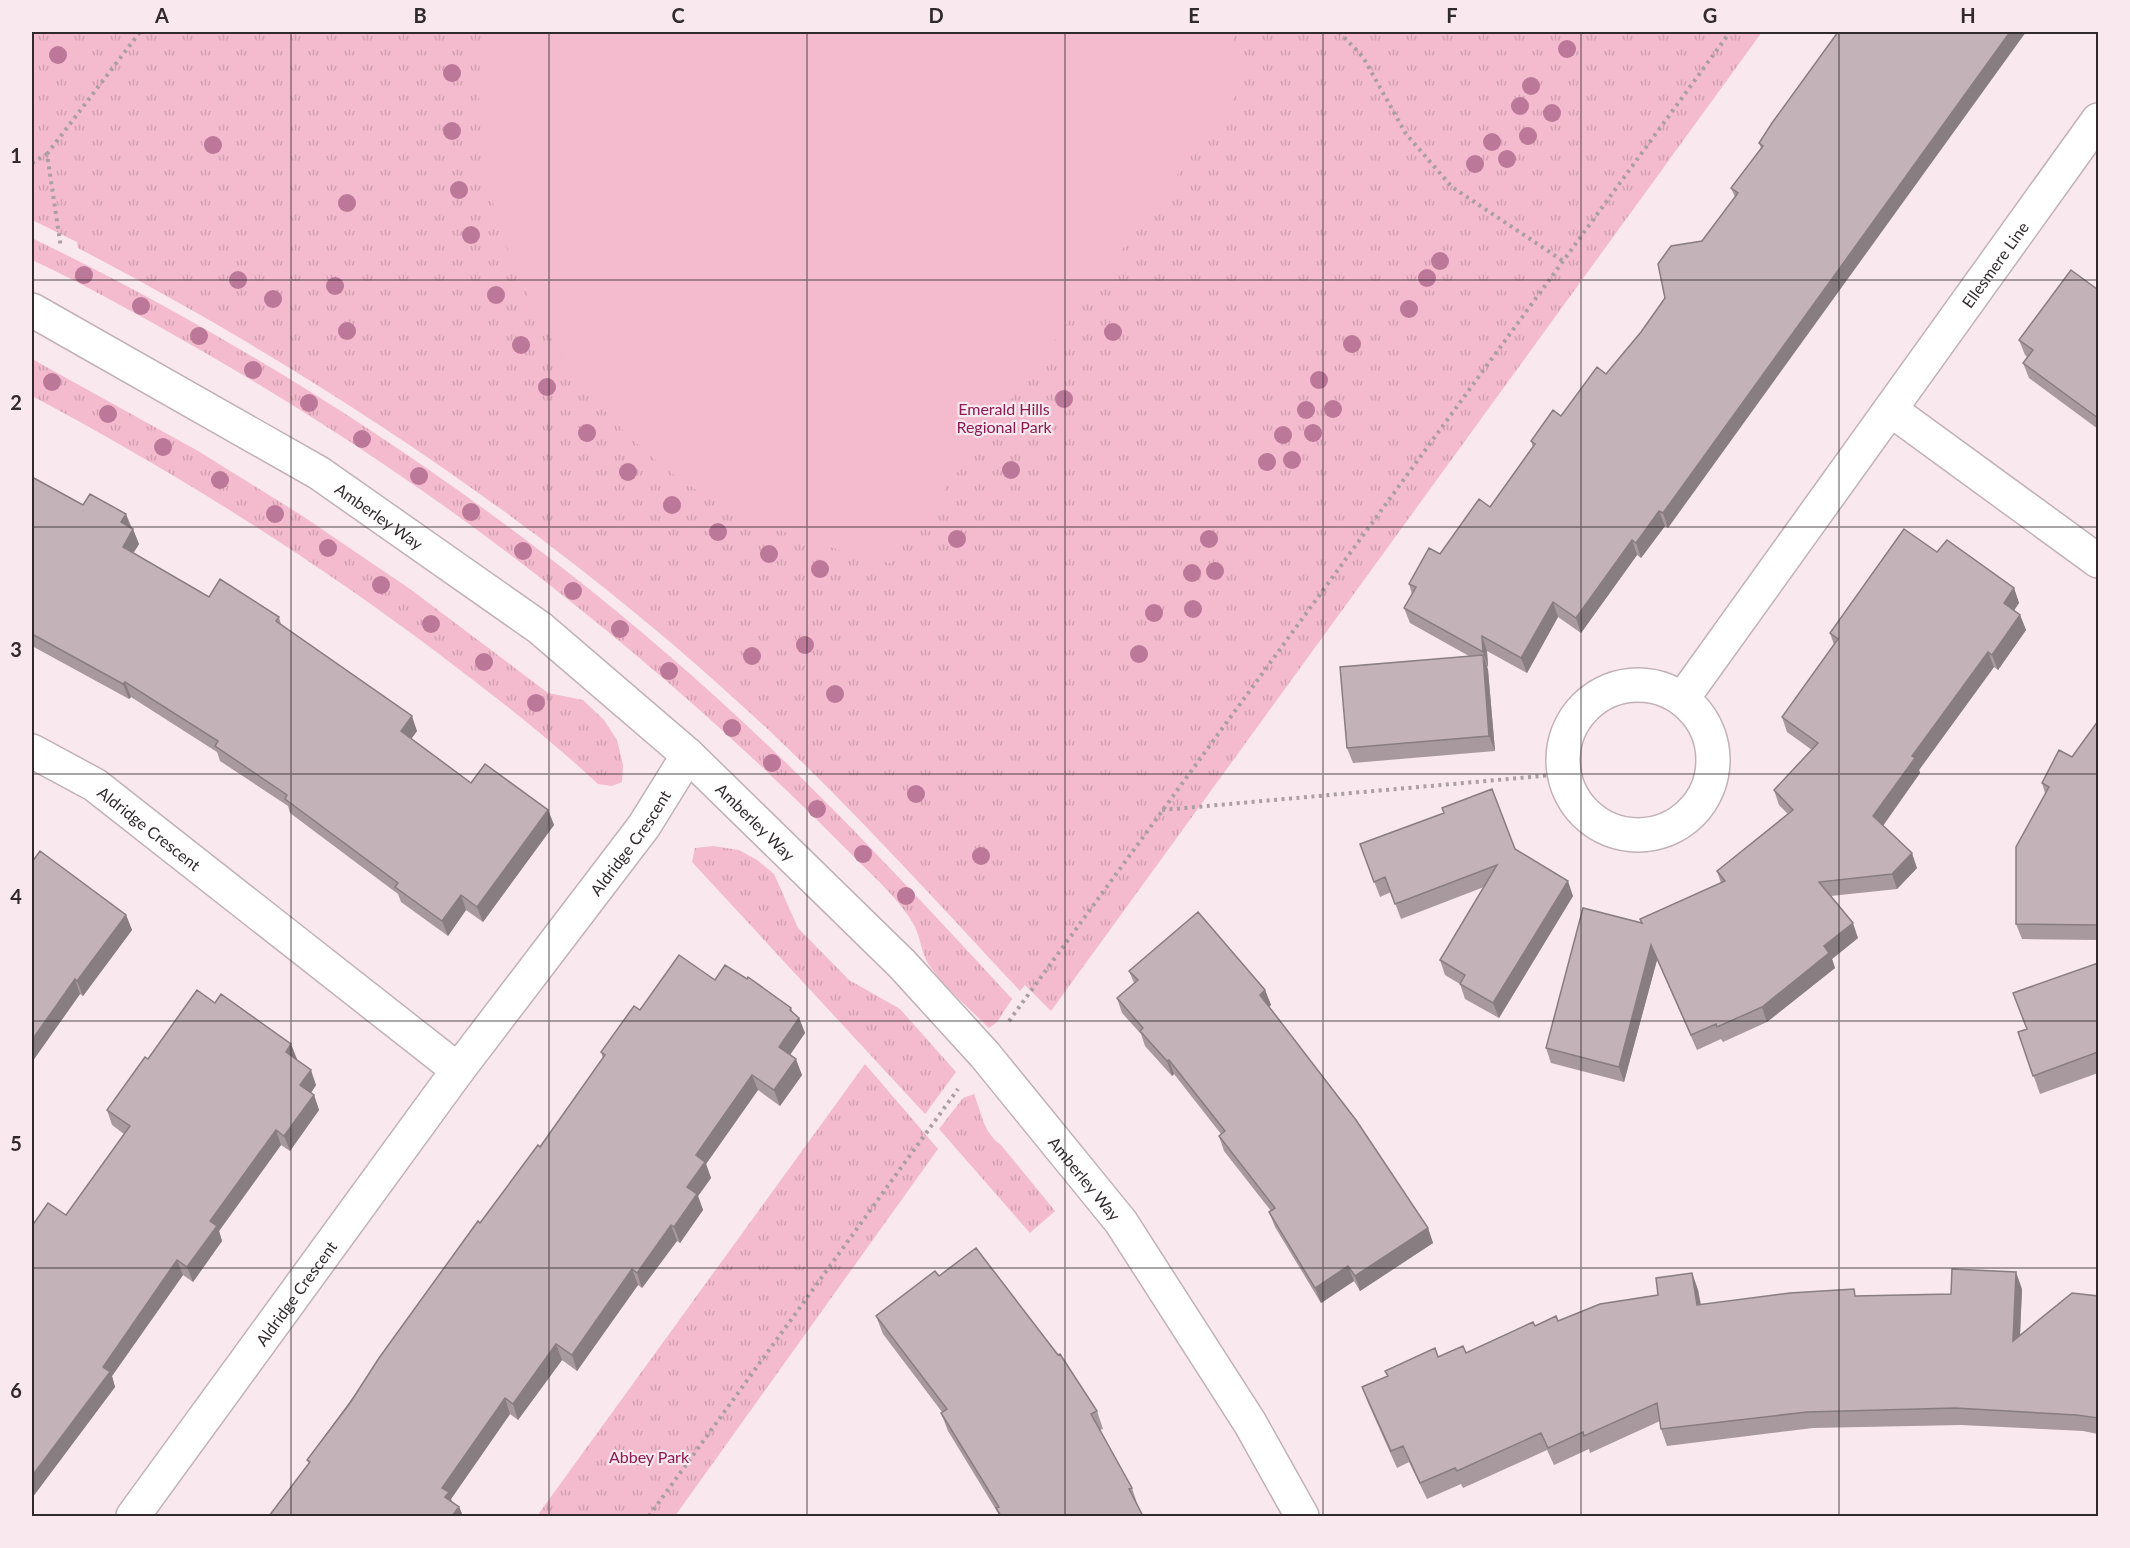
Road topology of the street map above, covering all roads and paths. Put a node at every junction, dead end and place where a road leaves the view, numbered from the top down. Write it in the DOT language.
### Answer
graph roads {
  1 [pos="140,32"];
  2 [pos="1338,32"];
  3 [pos="1730,32"];
  4 [pos="2098,120"];
  5 [pos="47,154"];
  6 [pos="32,163"];
  7 [pos="61,248"];
  8 [pos="1563,261"];
  9 [pos="32,310"];
  10 [pos="1891,410"];
  11 [pos="2098,561"];
  12 [pos="1683,698"];
  13 [pos="32,751"];
  14 [pos="688,754"];
  15 [pos="1564,774"];
  16 [pos="1162,810"];
  17 [pos="985,1055"];
  18 [pos="458,1070"];
  19 [pos="133,1516"];
  20 [pos="649,1516"];
  21 [pos="1302,1516"];
  1 -- 5 [label="path"];
  2 -- 8 [label="path"];
  3 -- 8 [label="path"];
  4 -- 10 [label="street, Ellesmere Line"];
  5 -- 6 [label="path"];
  5 -- 7 [label="path"];
  8 -- 16 [label="path"];
  9 -- 14 [label="street, Amberley Way"];
  10 -- 11 [label="street"];
  10 -- 12 [label="street, Ellesmere Line"];
  12 -- 15 [label="street"];
  12 -- 15 [label="street"];
  13 -- 18 [label="street, Aldridge Crescent"];
  14 -- 17 [label="street, Amberley Way"];
  14 -- 18 [label="street, Aldridge Crescent"];
  15 -- 16 [label="path"];
  16 -- 17 [label="path"];
  17 -- 20 [label="path"];
  17 -- 21 [label="street, Amberley Way"];
  18 -- 19 [label="street, Aldridge Crescent"];
}
